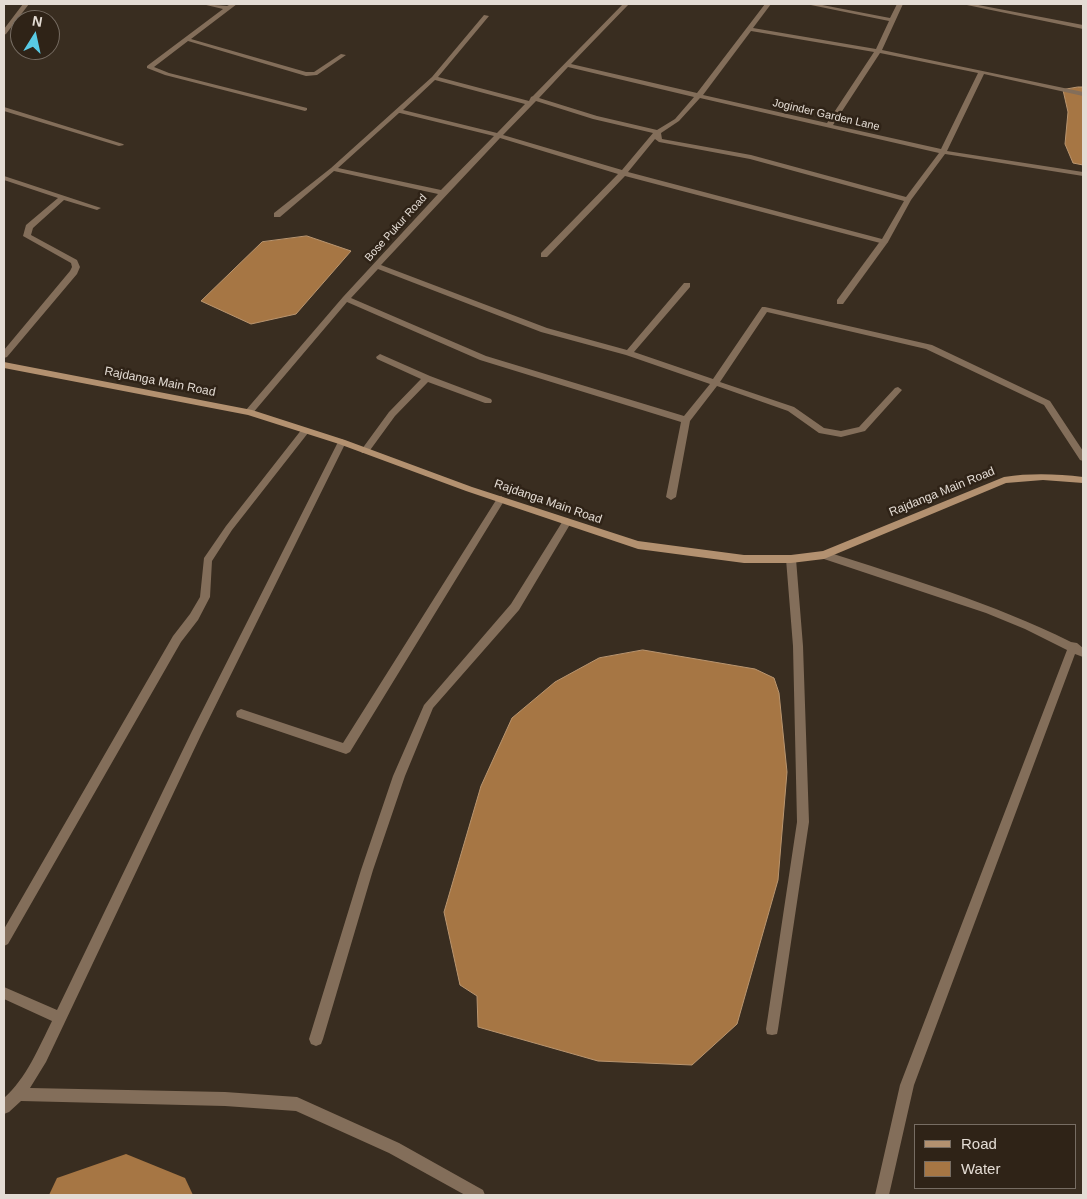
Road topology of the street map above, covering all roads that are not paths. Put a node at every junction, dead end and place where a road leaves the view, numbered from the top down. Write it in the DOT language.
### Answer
graph roads {
  1 [pos="205,4"];
  2 [pos="626,4"];
  3 [pos="768,4"];
  4 [pos="809,4"];
  5 [pos="900,4"];
  6 [pos="964,4"];
  7 [pos="231,6"];
  8 [pos="486,16"];
  9 [pos="892,20"];
  10 [pos="1083,27"];
  11 [pos="750,29"];
  12 [pos="186,39"];
  13 [pos="878,51"];
  14 [pos="343,55"];
  15 [pos="566,65"];
  16 [pos="982,72"];
  17 [pos="434,78"];
  18 [pos="1083,94"];
  19 [pos="699,95"];
  20 [pos="531,101"];
  21 [pos="4,109"];
  22 [pos="305,110"];
  23 [pos="400,111"];
  24 [pos="829,126"];
  25 [pos="658,132"];
  26 [pos="497,135"];
  27 [pos="121,145"];
  28 [pos="943,152"];
  29 [pos="333,169"];
  30 [pos="623,173"];
  31 [pos="1083,174"];
  32 [pos="4,178"];
  33 [pos="443,192"];
  34 [pos="63,197"];
  35 [pos="908,200"];
  36 [pos="97,208"];
  37 [pos="277,215"];
  38 [pos="884,242"];
  39 [pos="544,255"];
  40 [pos="377,266"];
  41 [pos="687,285"];
  42 [pos="346,299"];
  43 [pos="840,302"];
  44 [pos="629,353"];
  45 [pos="4,355"];
  46 [pos="380,357"];
  47 [pos="4,364"];
  48 [pos="426,378"];
  49 [pos="714,383"];
  50 [pos="898,390"];
  51 [pos="488,401"];
  52 [pos="248,412"];
  53 [pos="686,420"];
  54 [pos="305,430"];
  55 [pos="342,442"];
  56 [pos="365,451"];
  57 [pos="1083,458"];
  58 [pos="1083,480"];
  59 [pos="671,497"];
  60 [pos="501,499"];
  61 [pos="567,522"];
  62 [pos="824,555"];
  63 [pos="790,559"];
  64 [pos="1078,649"];
  65 [pos="242,714"];
  66 [pos="4,940"];
  67 [pos="4,993"];
  68 [pos="60,1018"];
  69 [pos="772,1029"];
  70 [pos="316,1039"];
  71 [pos="19,1094"];
  72 [pos="4,1107"];
  73 [pos="478,1195"];
  74 [pos="882,1195"];
  1 -- 7 [label="street"];
  2 -- 15 [label="street, Bose Pukur Road"];
  3 -- 11 [label="street"];
  4 -- 9 [label="street"];
  5 -- 9 [label="street"];
  6 -- 10 [label="street"];
  7 -- 12 [label="street"];
  8 -- 17 [label="street"];
  9 -- 13 [label="street"];
  11 -- 13 [label="street"];
  11 -- 19 [label="street"];
  12 -- 14 [label="street"];
  12 -- 22 [label="street"];
  13 -- 16 [label="street"];
  13 -- 24 [label="street"];
  15 -- 19 [label="street, Joginder Garden Lane"];
  15 -- 20 [label="street, Bose Pukur Road"];
  16 -- 18 [label="street"];
  16 -- 28 [label="street"];
  17 -- 20 [label="street"];
  17 -- 23 [label="street"];
  19 -- 24 [label="street, Joginder Garden Lane"];
  19 -- 25 [label="street"];
  20 -- 25 [label="street"];
  20 -- 26 [label="street, Bose Pukur Road"];
  21 -- 27 [label="street"];
  23 -- 26 [label="street"];
  23 -- 29 [label="street"];
  24 -- 28 [label="street, Joginder Garden Lane"];
  25 -- 30 [label="street"];
  25 -- 35 [label="street"];
  26 -- 30 [label="street"];
  26 -- 33 [label="street, Bose Pukur Road"];
  28 -- 31 [label="street, Joginder Garden Lane"];
  28 -- 35 [label="street"];
  29 -- 33 [label="street"];
  29 -- 37 [label="street"];
  30 -- 38 [label="street"];
  30 -- 39 [label="street"];
  32 -- 34 [label="street"];
  33 -- 40 [label="street, Bose Pukur Road"];
  34 -- 36 [label="street"];
  34 -- 45 [label="street"];
  35 -- 38 [label="street"];
  38 -- 43 [label="street"];
  40 -- 42 [label="street, Bose Pukur Road"];
  40 -- 44 [label="street"];
  41 -- 44 [label="street"];
  42 -- 52 [label="street, Bose Pukur Road"];
  42 -- 53 [label="street"];
  44 -- 49 [label="street"];
  46 -- 48 [label="street"];
  47 -- 52 [label="street, Rajdanga Main Road"];
  48 -- 51 [label="street"];
  48 -- 56 [label="street"];
  49 -- 50 [label="street"];
  49 -- 53 [label="street"];
  49 -- 57 [label="street"];
  52 -- 54 [label="street, Rajdanga Main Road"];
  53 -- 59 [label="street"];
  54 -- 55 [label="street, Rajdanga Main Road"];
  54 -- 66 [label="street"];
  55 -- 56 [label="street, Rajdanga Main Road"];
  55 -- 68 [label="street"];
  56 -- 60 [label="street, Rajdanga Main Road"];
  58 -- 62 [label="street, Rajdanga Main Road"];
  60 -- 61 [label="street, Rajdanga Main Road"];
  60 -- 65 [label="street"];
  61 -- 63 [label="street, Rajdanga Main Road"];
  61 -- 70 [label="street"];
  62 -- 63 [label="street, Rajdanga Main Road"];
  62 -- 64 [label="street"];
  63 -- 69 [label="street"];
  64 -- 74 [label="street"];
  67 -- 68 [label="street"];
  68 -- 71 [label="street"];
  71 -- 72 [label="street"];
  71 -- 73 [label="street"];
}
